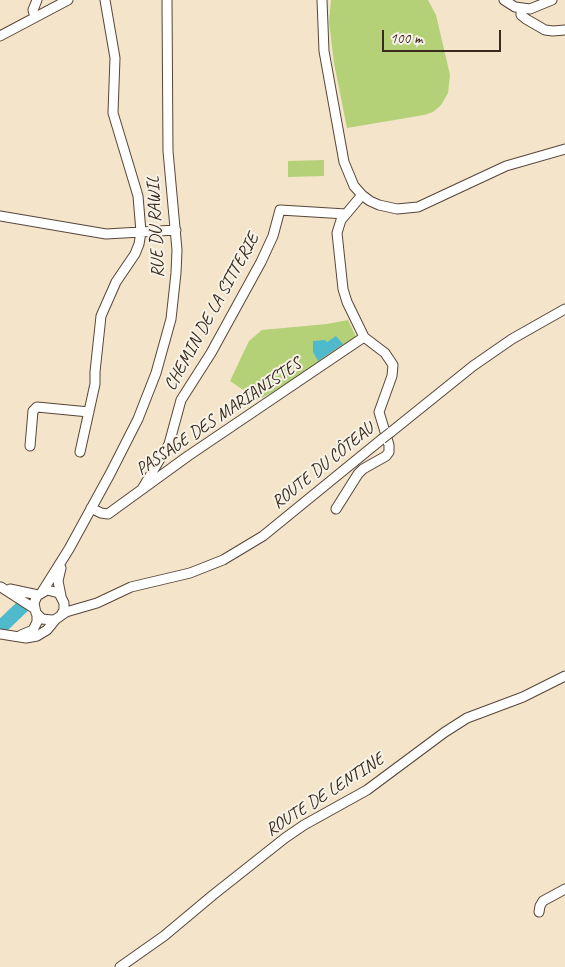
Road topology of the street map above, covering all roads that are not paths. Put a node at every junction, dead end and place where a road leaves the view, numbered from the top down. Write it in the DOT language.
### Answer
graph roads {
  1 [pos="37,0"];
  2 [pos="68,0"];
  3 [pos="105,0"];
  4 [pos="166,0"];
  5 [pos="322,0"];
  6 [pos="504,0"];
  7 [pos="552,0"];
  8 [pos="521,9"];
  9 [pos="35,17"];
  10 [pos="565,30"];
  11 [pos="0,36"];
  12 [pos="565,149"];
  13 [pos="362,195"];
  14 [pos="346,214"];
  15 [pos="0,216"];
  16 [pos="176,230"];
  17 [pos="141,232"];
  18 [pos="565,309"];
  19 [pos="364,337"];
  20 [pos="90,412"];
  21 [pos="30,446"];
  22 [pos="80,452"];
  23 [pos="142,489"];
  24 [pos="91,508"];
  25 [pos="336,509"];
  26 [pos="69,549"];
  27 [pos="0,587"];
  28 [pos="40,594"];
  29 [pos="62,597"];
  30 [pos="81,606"];
  31 [pos="36,612"];
  32 [pos="58,617"];
  33 [pos="0,634"];
  34 [pos="565,676"];
  35 [pos="565,889"];
  36 [pos="539,912"];
  37 [pos="120,967"];
  1 -- 9 [label="street"];
  2 -- 9 [label="street"];
  3 -- 17 [label="street"];
  4 -- 16 [label="street, RUE DU RAWIL"];
  5 -- 13 [label="street"];
  6 -- 8 [label="street"];
  7 -- 8 [label="street"];
  8 -- 10 [label="street"];
  9 -- 11 [label="street"];
  12 -- 13 [label="street"];
  13 -- 14 [label="street"];
  14 -- 19 [label="street"];
  14 -- 23 [label="street, CHEMIN DE LA SITTERIE"];
  15 -- 17 [label="street"];
  16 -- 17 [label="street"];
  16 -- 24 [label="street, RUE DU RAWIL"];
  17 -- 20 [label="street"];
  18 -- 30 [label="street, ROUTE DU CÔTEAU, bridge"];
  19 -- 23 [label="street, PASSAGE DES MARIANISTES"];
  19 -- 25 [label="street"];
  20 -- 21 [label="street"];
  20 -- 22 [label="street"];
  23 -- 24 [label="street, PASSAGE DES MARIANISTES"];
  24 -- 26 [label="street, RUE DU RAWIL"];
  26 -- 28 [label="street, RUE DU RAWIL"];
  26 -- 29 [label="street, RUE DU RAWIL"];
  27 -- 28 [label="street"];
  27 -- 31 [label="street"];
  28 -- 29 [label="street"];
  28 -- 31 [label="street"];
  29 -- 30 [label="street"];
  29 -- 32 [label="street"];
  30 -- 32 [label="street, ROUTE DU CÔTEAU"];
  31 -- 32 [label="street"];
  31 -- 33 [label="street"];
  32 -- 33 [label="street"];
  34 -- 37 [label="street, ROUTE DE LENTINE"];
  35 -- 36 [label="street"];
}
